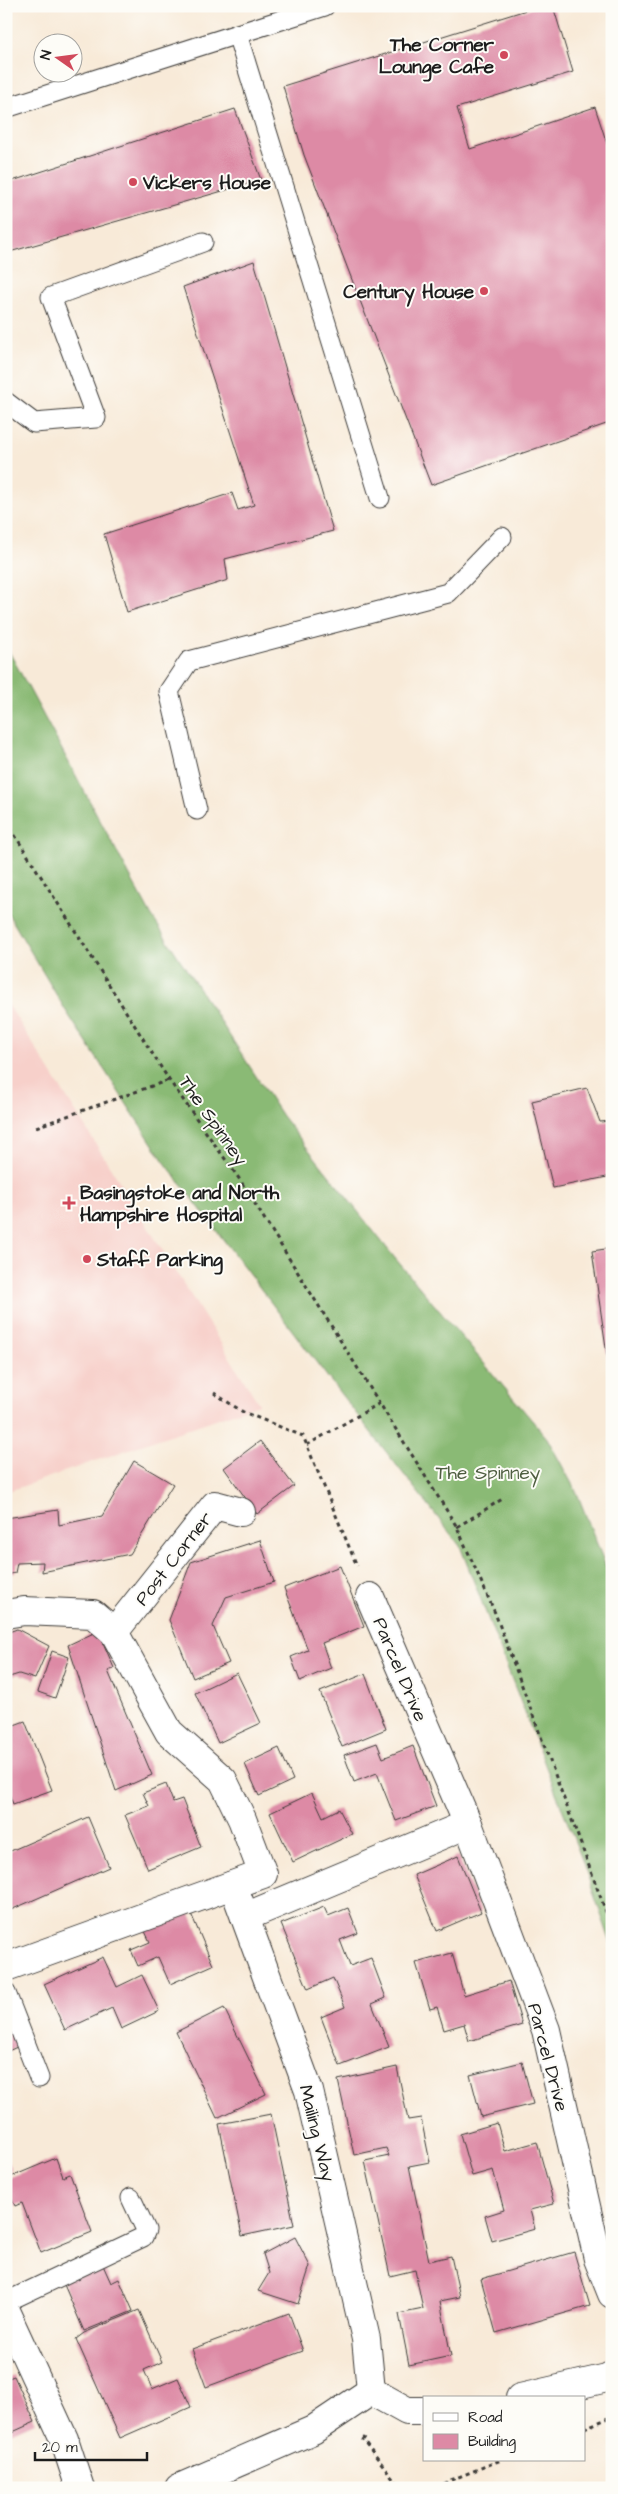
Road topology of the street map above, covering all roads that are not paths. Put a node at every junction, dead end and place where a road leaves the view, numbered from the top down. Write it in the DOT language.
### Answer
graph roads {
  1 [pos="325,6"];
  2 [pos="236,34"];
  3 [pos="6,108"];
  4 [pos="203,242"];
  5 [pos="6,402"];
  6 [pos="380,498"];
  7 [pos="502,537"];
  8 [pos="197,810"];
  9 [pos="241,1512"];
  10 [pos="370,1597"];
  11 [pos="6,1614"];
  12 [pos="114,1632"];
  13 [pos="468,1824"];
  14 [pos="232,1884"];
  15 [pos="245,1918"];
  16 [pos="6,1966"];
  17 [pos="6,1993"];
  18 [pos="40,2078"];
  19 [pos="131,2198"];
  20 [pos="612,2294"];
  21 [pos="6,2302"];
  22 [pos="6,2313"];
  23 [pos="612,2375"];
  24 [pos="371,2391"];
  25 [pos="529,2396"];
  26 [pos="423,2411"];
  27 [pos="80,2488"];
  28 [pos="179,2488"];
  1 -- 2 [label="lane"];
  2 -- 3 [label="lane"];
  2 -- 6 [label="lane"];
  4 -- 5 [label="lane"];
  7 -- 8 [label="lane"];
  9 -- 12 [label="street, Post Corner"];
  10 -- 13 [label="street, Parcel Drive"];
  11 -- 12 [label="street"];
  12 -- 14 [label="street"];
  13 -- 15 [label="street"];
  13 -- 20 [label="street, Parcel Drive"];
  14 -- 15 [label="street, Mailing Way"];
  14 -- 16 [label="street"];
  15 -- 24 [label="street, Mailing Way"];
  17 -- 18 [label="lane"];
  19 -- 21 [label="lane"];
  22 -- 27 [label="street"];
  23 -- 25 [label="street"];
  24 -- 26 [label="street"];
  24 -- 28 [label="street"];
}
